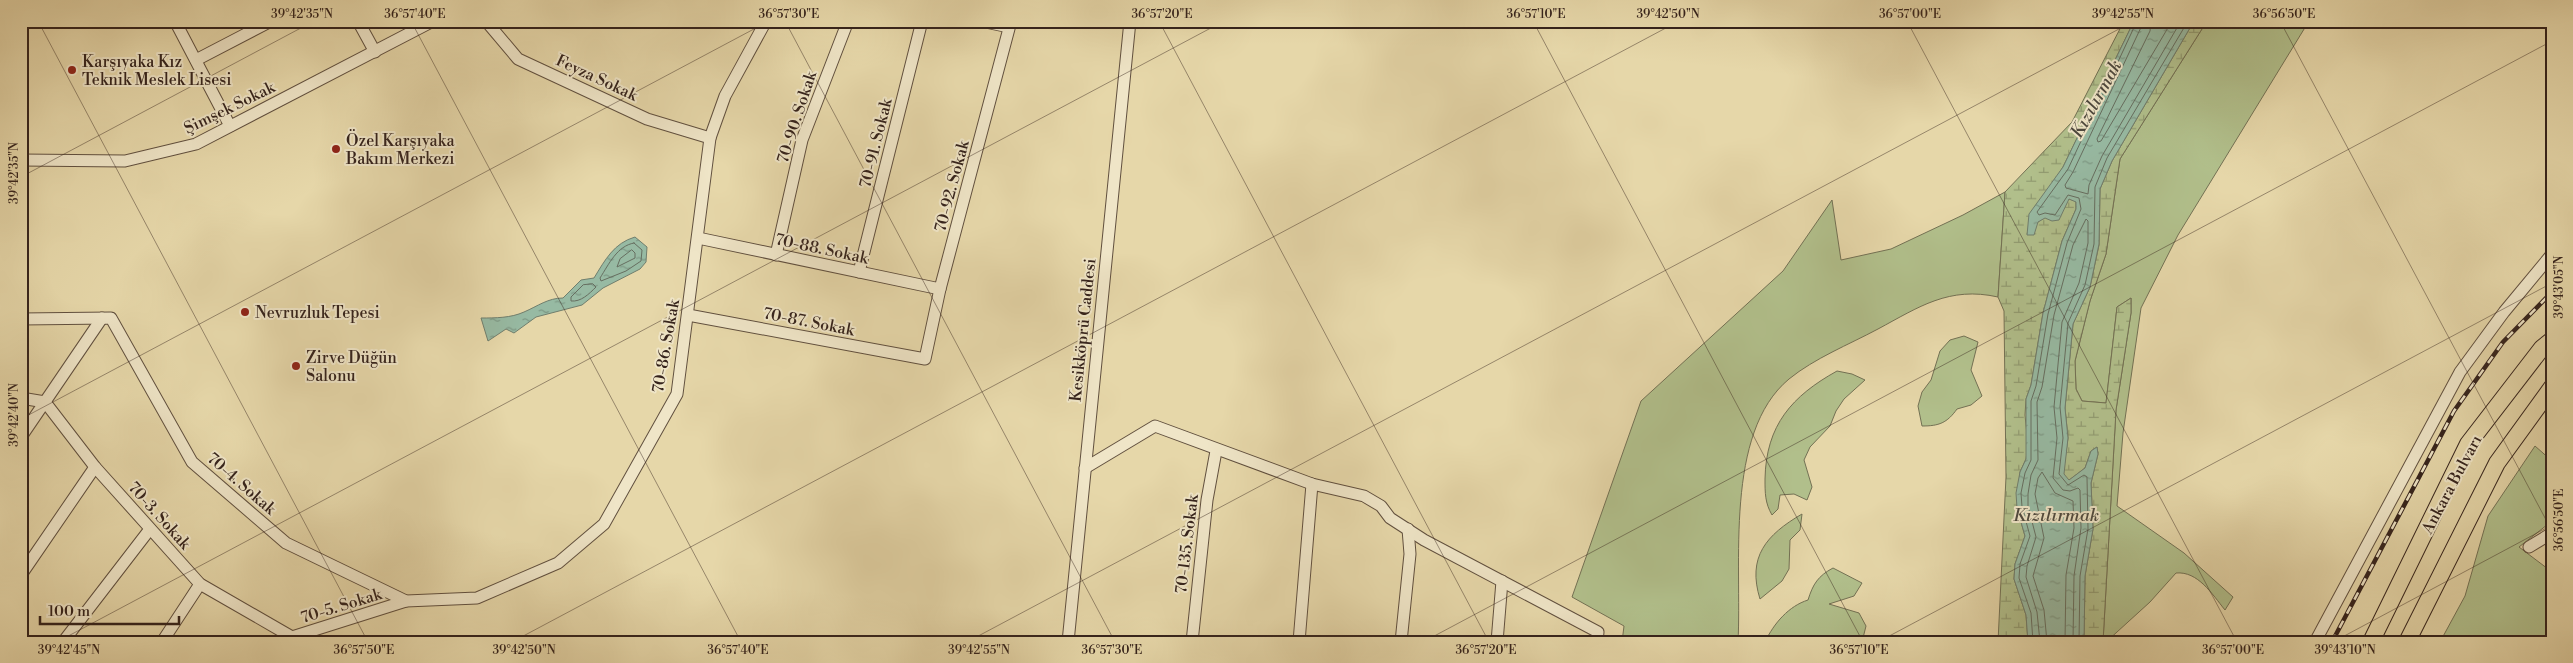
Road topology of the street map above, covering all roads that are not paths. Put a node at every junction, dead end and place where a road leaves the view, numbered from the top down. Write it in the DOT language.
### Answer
graph roads {
  1 [pos="175,21"];
  2 [pos="271,21"];
  3 [pos="358,21"];
  4 [pos="433,21"];
  5 [pos="486,21"];
  6 [pos="766,21"];
  7 [pos="848,21"];
  8 [pos="922,21"];
  9 [pos="981,21"];
  10 [pos="1130,21"];
  11 [pos="1010,24"];
  12 [pos="374,52"];
  13 [pos="196,60"];
  14 [pos="230,126"];
  15 [pos="710,138"];
  16 [pos="21,160"];
  17 [pos="698,238"];
  18 [pos="2552,254"];
  19 [pos="776,255"];
  20 [pos="859,272"];
  21 [pos="940,289"];
  22 [pos="688,315"];
  23 [pos="102,318"];
  24 [pos="21,319"];
  25 [pos="2552,340"];
  26 [pos="925,359"];
  27 [pos="2552,387"];
  28 [pos="21,398"];
  29 [pos="45,402"];
  30 [pos="21,437"];
  31 [pos="1216,450"];
  32 [pos="95,467"];
  33 [pos="1084,468"];
  34 [pos="1312,484"];
  35 [pos="150,529"];
  36 [pos="1408,529"];
  37 [pos="2552,533"];
  38 [pos="2529,547"];
  39 [pos="21,575"];
  40 [pos="1502,581"];
  41 [pos="200,584"];
  42 [pos="477,598"];
  43 [pos="406,601"];
  44 [pos="1597,637"];
  45 [pos="289,640"];
  46 [pos="63,642"];
  47 [pos="162,642"];
  48 [pos="1068,642"];
  49 [pos="1192,642"];
  50 [pos="1299,642"];
  51 [pos="1401,642"];
  52 [pos="1498,642"];
  53 [pos="2315,642"];
  54 [pos="2371,642"];
  55 [pos="2407,642"];
  1 -- 13 [label="street"];
  2 -- 13 [label="street"];
  3 -- 12 [label="street"];
  4 -- 12 [label="street, Şimşek Sokak"];
  5 -- 15 [label="street, Feyza Sokak"];
  6 -- 15 [label="street, 70-86. Sokak"];
  7 -- 19 [label="street, 70-90. Sokak"];
  8 -- 20 [label="street, 70-91. Sokak"];
  9 -- 11 [label="street"];
  10 -- 33 [label="street, Kesikköprü Caddesi"];
  11 -- 21 [label="street, 70-92. Sokak"];
  12 -- 14 [label="street, Şimşek Sokak"];
  13 -- 14 [label="street"];
  14 -- 16 [label="street, Şimşek Sokak"];
  15 -- 17 [label="street, 70-86. Sokak"];
  17 -- 19 [label="street, 70-88. Sokak"];
  17 -- 22 [label="street, 70-86. Sokak"];
  18 -- 53 [label="street"];
  19 -- 20 [label="street, 70-88. Sokak"];
  20 -- 21 [label="street, 70-88. Sokak"];
  21 -- 26 [label="street, 70-92. Sokak"];
  22 -- 26 [label="street, 70-87. Sokak"];
  22 -- 42 [label="street, 70-86. Sokak"];
  23 -- 24 [label="street"];
  23 -- 29 [label="street"];
  23 -- 43 [label="street, 70-4. Sokak"];
  25 -- 54 [label="highway, Ankara Bulvarı"];
  27 -- 55 [label="highway, Ankara Bulvarı"];
  28 -- 29 [label="street"];
  29 -- 30 [label="street"];
  29 -- 32 [label="street, 70-3. Sokak"];
  31 -- 33 [label="street"];
  31 -- 34 [label="street"];
  31 -- 49 [label="street, 70-135. Sokak"];
  32 -- 35 [label="street, 70-3. Sokak"];
  32 -- 39 [label="street"];
  33 -- 48 [label="street, Kesikköprü Caddesi"];
  34 -- 36 [label="street"];
  34 -- 50 [label="street"];
  35 -- 41 [label="street, 70-3. Sokak"];
  35 -- 46 [label="street"];
  36 -- 40 [label="street"];
  36 -- 51 [label="street"];
  37 -- 38 [label="street"];
  40 -- 44 [label="street"];
  40 -- 52 [label="street"];
  41 -- 45 [label="street, 70-3. Sokak"];
  41 -- 47 [label="street"];
  42 -- 43 [label="street, 70-4. Sokak"];
  43 -- 45 [label="street, 70-5. Sokak"];
}
